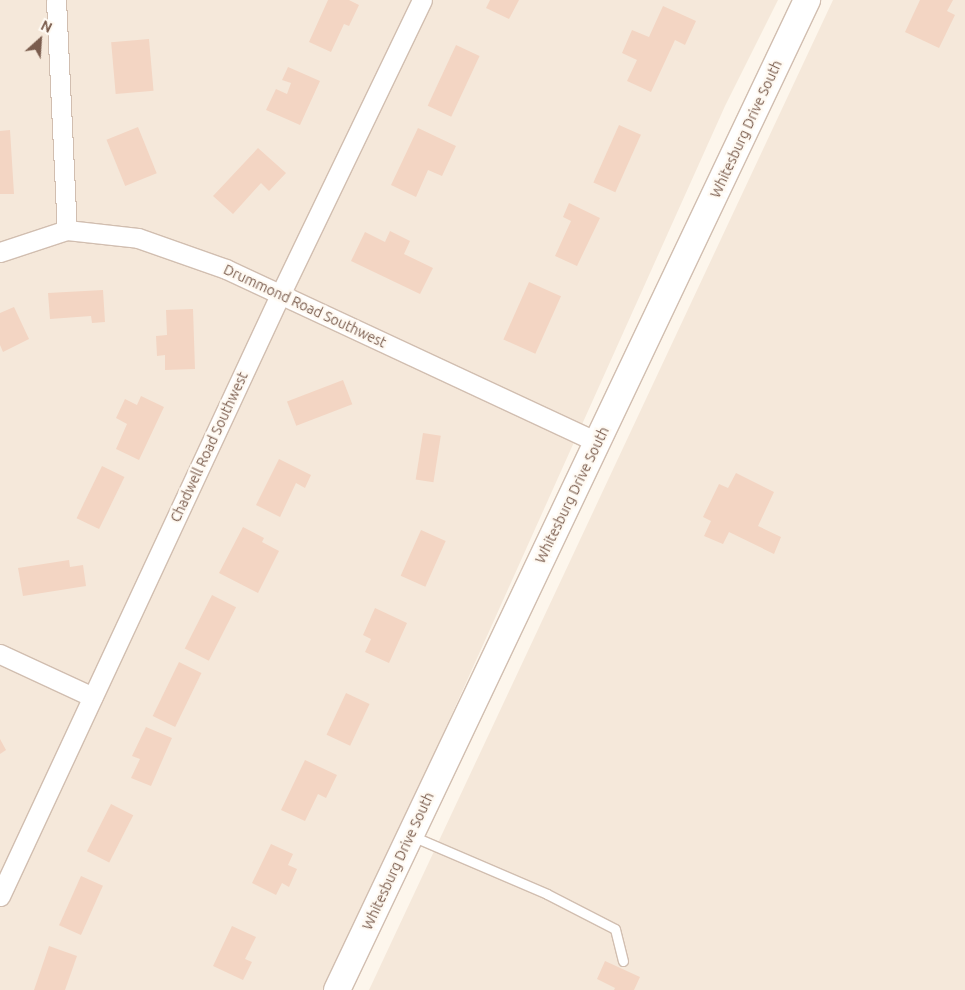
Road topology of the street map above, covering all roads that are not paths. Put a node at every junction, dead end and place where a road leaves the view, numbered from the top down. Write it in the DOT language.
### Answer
graph roads {
  1 [pos="56,0"];
  2 [pos="422,0"];
  3 [pos="807,0"];
  4 [pos="66,230"];
  5 [pos="0,252"];
  6 [pos="280,295"];
  7 [pos="597,442"];
  8 [pos="0,654"];
  9 [pos="93,697"];
  10 [pos="410,834"];
  11 [pos="0,896"];
  12 [pos="623,962"];
  13 [pos="337,990"];
  1 -- 4 [label="street"];
  2 -- 6 [label="street, Chadwell Road Southwest"];
  3 -- 7 [label="main road, Whitesburg Drive South"];
  4 -- 5 [label="street, Drummond Road Southwest"];
  4 -- 6 [label="street, Drummond Road Southwest"];
  6 -- 7 [label="street, Drummond Road Southwest"];
  6 -- 9 [label="street, Chadwell Road Southwest"];
  7 -- 10 [label="main road, Whitesburg Drive South"];
  8 -- 9 [label="street"];
  9 -- 11 [label="street, Chadwell Road Southwest"];
  10 -- 12 [label="lane"];
  10 -- 13 [label="main road, Whitesburg Drive South"];
}
